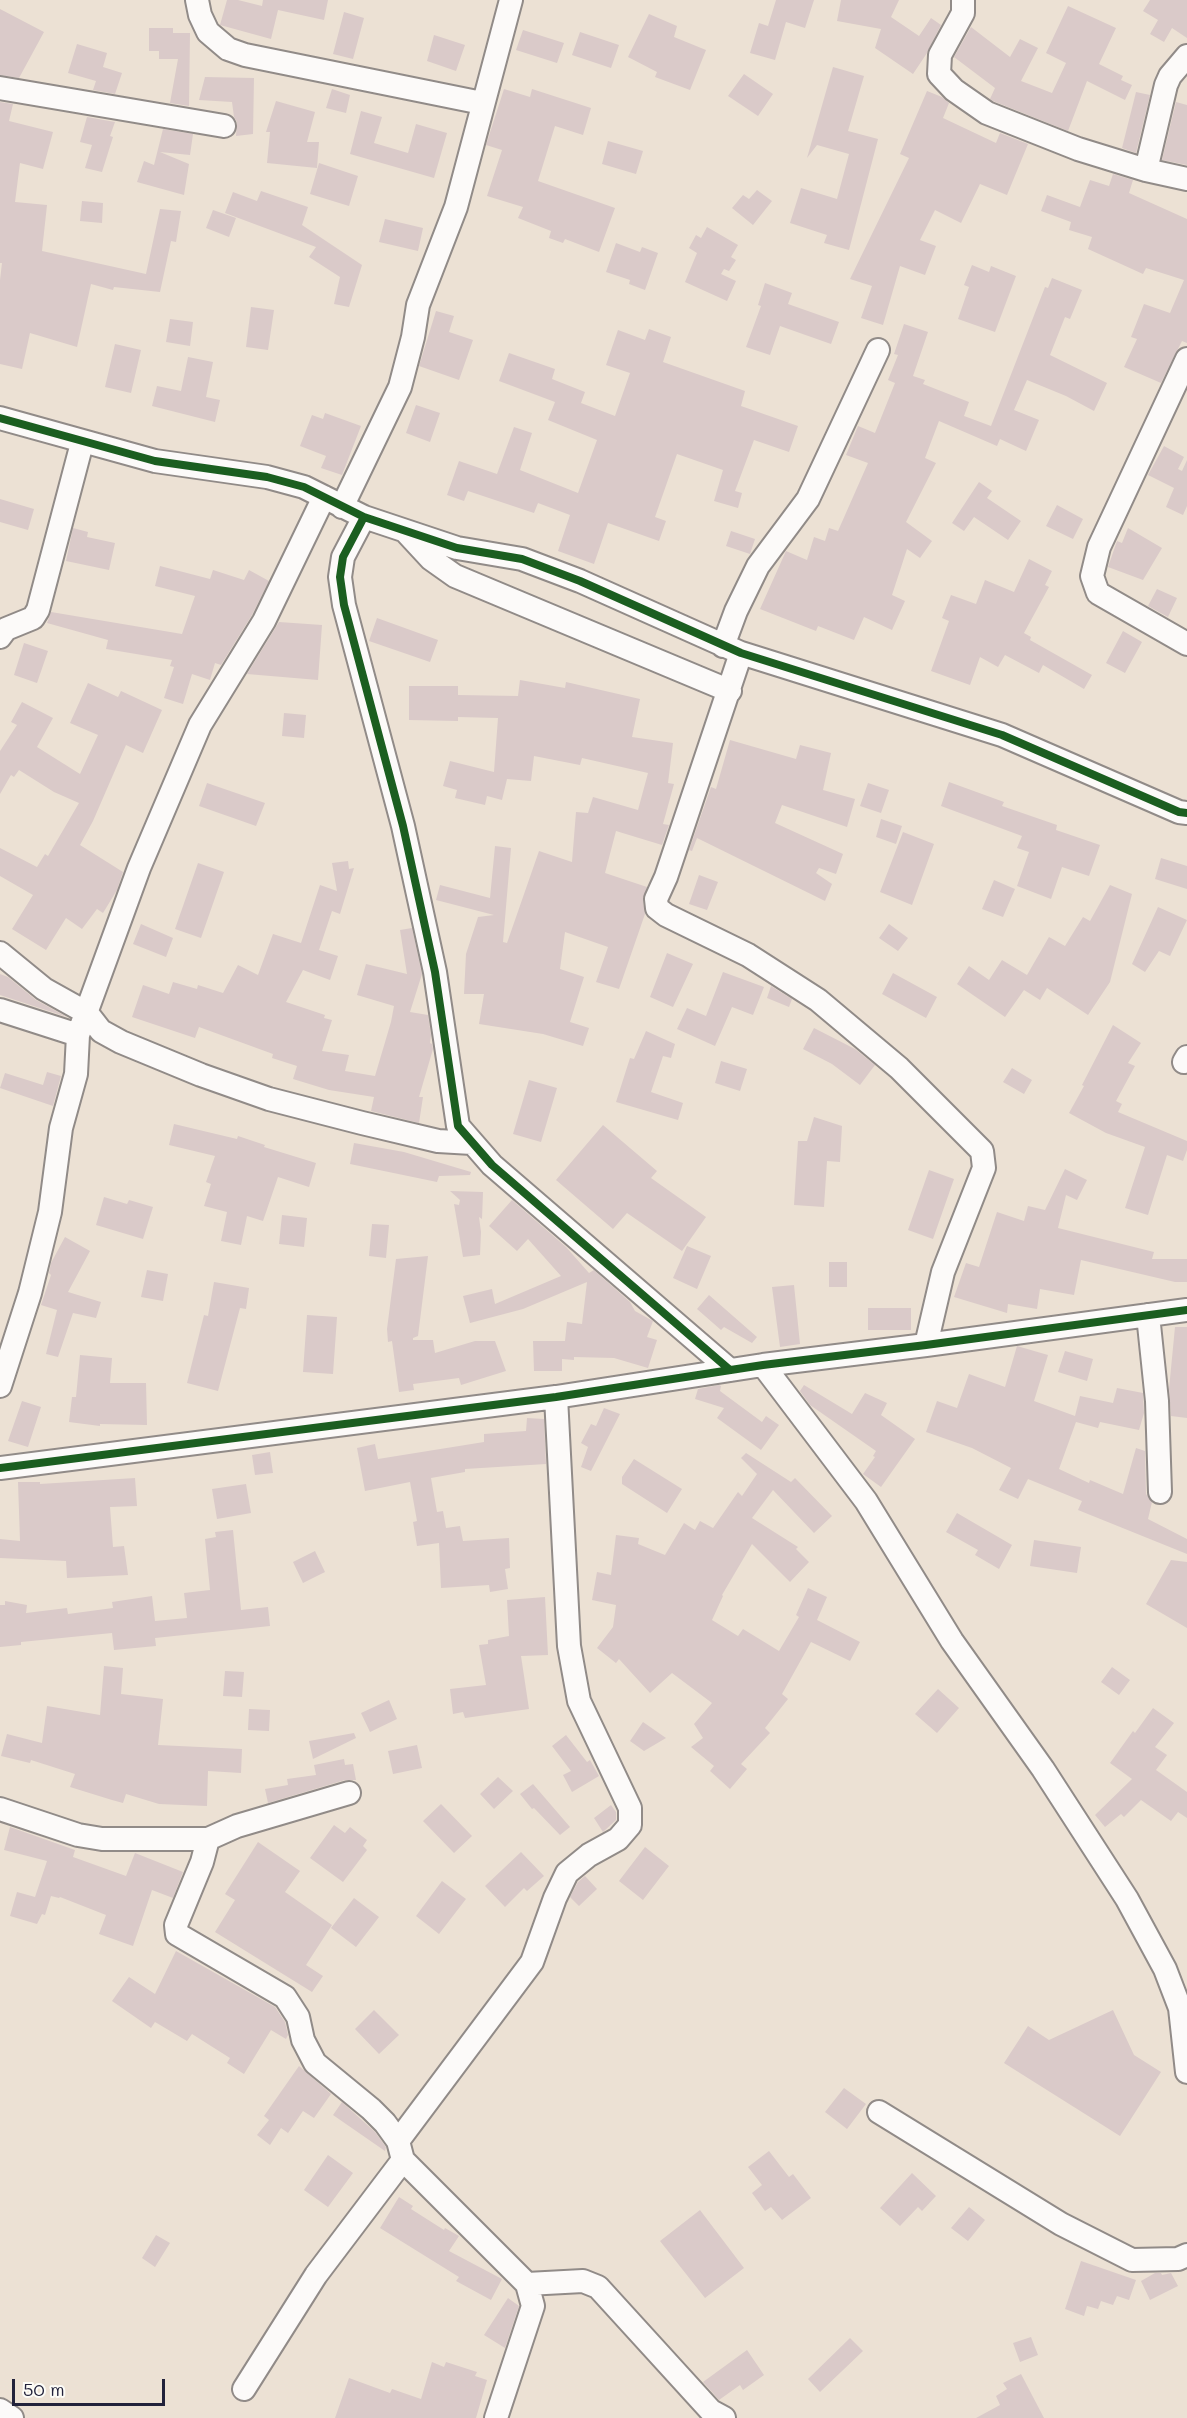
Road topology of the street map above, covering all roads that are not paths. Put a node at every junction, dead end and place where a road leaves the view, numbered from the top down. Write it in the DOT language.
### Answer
graph roads {
  1 [pos="197,0"];
  2 [pos="512,0"];
  3 [pos="963,0"];
  4 [pos="1187,56"];
  5 [pos="0,88"];
  6 [pos="482,103"];
  7 [pos="224,126"];
  8 [pos="1146,170"];
  9 [pos="1187,179"];
  10 [pos="878,350"];
  11 [pos="1187,359"];
  12 [pos="0,418"];
  13 [pos="82,443"];
  14 [pos="333,502"];
  15 [pos="364,517"];
  16 [pos="405,531"];
  17 [pos="0,637"];
  18 [pos="1187,644"];
  19 [pos="732,650"];
  20 [pos="730,691"];
  21 [pos="1187,813"];
  22 [pos="0,953"];
  23 [pos="0,1010"];
  24 [pos="87,1013"];
  25 [pos="78,1035"];
  26 [pos="472,1143"];
  27 [pos="1187,1310"];
  28 [pos="1148,1315"];
  29 [pos="926,1346"];
  30 [pos="763,1365"];
  31 [pos="730,1370"];
  32 [pos="0,1386"];
  33 [pos="556,1396"];
  34 [pos="0,1468"];
  35 [pos="1160,1492"];
  36 [pos="349,1793"];
  37 [pos="0,1809"];
  38 [pos="208,1839"];
  39 [pos="1187,2072"];
  40 [pos="879,2112"];
  41 [pos="401,2150"];
  42 [pos="1187,2255"];
  43 [pos="527,2284"];
  44 [pos="244,2389"];
  45 [pos="0,2410"];
  46 [pos="12,2418"];
  47 [pos="496,2418"];
  48 [pos="724,2418"];
  1 -- 6 [label="street"];
  2 -- 6 [label="street"];
  3 -- 8 [label="street"];
  4 -- 8 [label="street"];
  5 -- 7 [label="street"];
  6 -- 14 [label="street"];
  8 -- 9 [label="street"];
  10 -- 19 [label="street"];
  11 -- 18 [label="street"];
  12 -- 13 [label="street"];
  13 -- 14 [label="street"];
  13 -- 17 [label="street"];
  14 -- 15 [label="street"];
  14 -- 24 [label="street"];
  15 -- 16 [label="street"];
  15 -- 26 [label="street"];
  16 -- 19 [label="street"];
  16 -- 20 [label="street"];
  19 -- 20 [label="street"];
  19 -- 21 [label="street"];
  20 -- 29 [label="street"];
  22 -- 24 [label="street"];
  23 -- 25 [label="street"];
  24 -- 25 [label="street"];
  24 -- 26 [label="street"];
  25 -- 32 [label="street"];
  26 -- 31 [label="street"];
  27 -- 28 [label="street"];
  28 -- 29 [label="street"];
  28 -- 35 [label="street"];
  29 -- 30 [label="street"];
  30 -- 31 [label="street"];
  30 -- 39 [label="street"];
  31 -- 33 [label="street"];
  33 -- 34 [label="street"];
  33 -- 41 [label="street"];
  36 -- 38 [label="street"];
  37 -- 38 [label="street"];
  38 -- 41 [label="street"];
  40 -- 42 [label="street"];
  41 -- 43 [label="street"];
  41 -- 44 [label="street"];
  43 -- 47 [label="street"];
  43 -- 48 [label="street"];
  45 -- 46 [label="street"];
}
